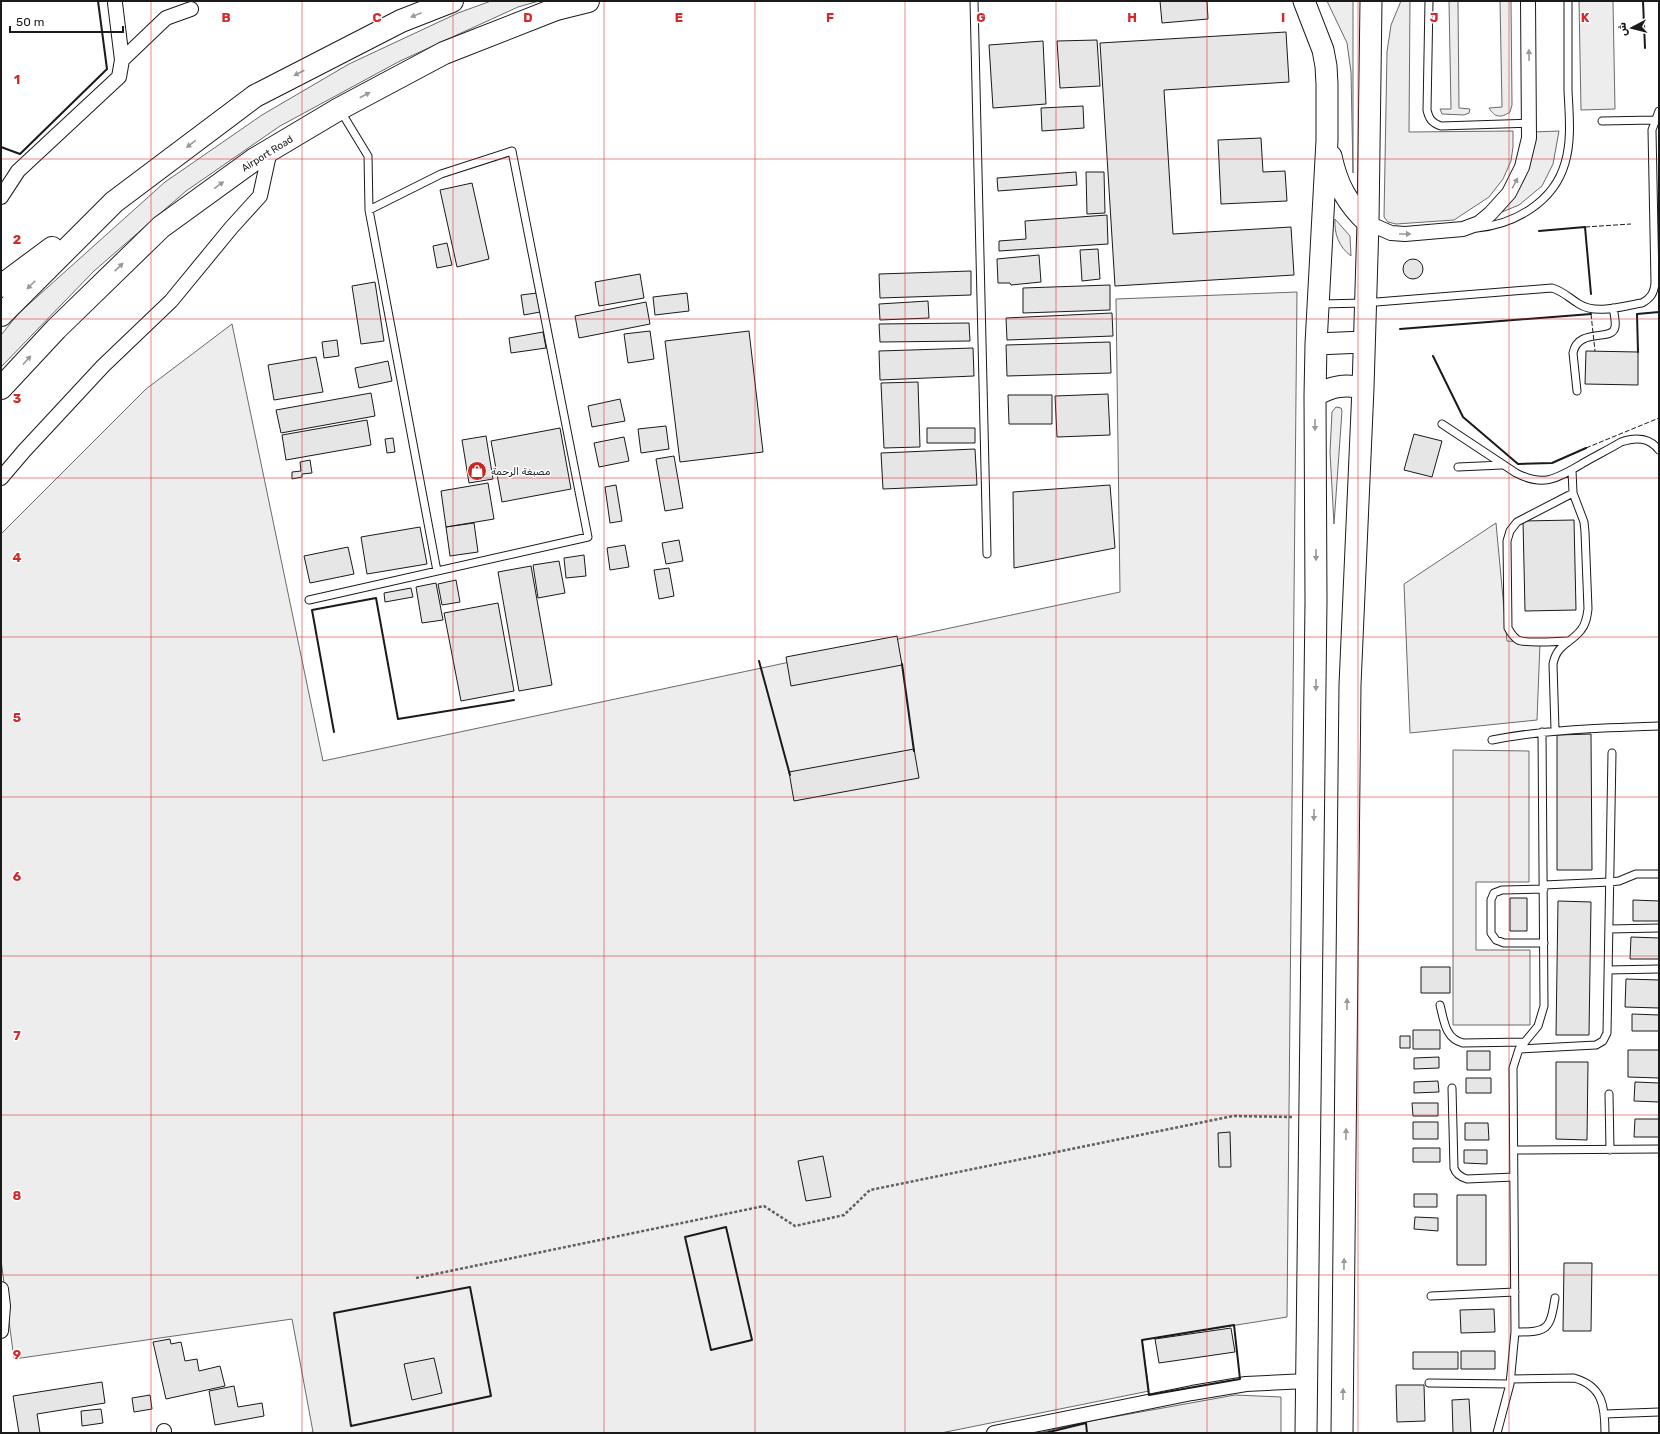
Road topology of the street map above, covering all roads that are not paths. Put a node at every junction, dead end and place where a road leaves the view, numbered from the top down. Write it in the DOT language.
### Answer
graph roads {
  1 [pos="452,1"];
  2 [pos="588,1"];
  3 [pos="974,1"];
  4 [pos="1304,1"];
  5 [pos="1371,1"];
  6 [pos="1429,1"];
  7 [pos="1528,1"];
  8 [pos="1568,1"];
  9 [pos="115,3"];
  10 [pos="191,9"];
  11 [pos="122,60"];
  12 [pos="340,109"];
  13 [pos="1659,111"];
  14 [pos="1654,120"];
  15 [pos="1602,121"];
  16 [pos="1530,123"];
  17 [pos="1327,140"];
  18 [pos="270,150"];
  19 [pos="1,196"];
  20 [pos="114,202"];
  21 [pos="369,210"];
  22 [pos="1368,224"];
  23 [pos="1463,229"];
  24 [pos="1,286"];
  25 [pos="1364,303"];
  26 [pos="1318,304"];
  27 [pos="1613,308"];
  28 [pos="1,315"];
  29 [pos="1364,342"];
  30 [pos="1316,344"];
  31 [pos="1,388"];
  32 [pos="1363,388"];
  33 [pos="1577,391"];
  34 [pos="1315,396"];
  35 [pos="1442,424"];
  36 [pos="1659,450"];
  37 [pos="1503,465"];
  38 [pos="1458,467"];
  39 [pos="1572,470"];
  40 [pos="1,478"];
  41 [pos="1573,493"];
  42 [pos="987,554"];
  43 [pos="437,571"];
  44 [pos="309,600"];
  45 [pos="1569,641"];
  46 [pos="1659,726"];
  47 [pos="1555,730"];
  48 [pos="1542,732"];
  49 [pos="1492,740"];
  50 [pos="1612,753"];
  51 [pos="1659,874"];
  52 [pos="1610,882"];
  53 [pos="1544,887"];
  54 [pos="1659,928"];
  55 [pos="1609,929"];
  56 [pos="1544,943"];
  57 [pos="1659,969"];
  58 [pos="1608,970"];
  59 [pos="1440,1005"];
  60 [pos="1525,1042"];
  61 [pos="1519,1049"];
  62 [pos="1452,1088"];
  63 [pos="1609,1094"];
  64 [pos="1659,1149"];
  65 [pos="1514,1150"];
  66 [pos="1610,1150"];
  67 [pos="1514,1177"];
  68 [pos="1,1289"];
  69 [pos="1515,1292"];
  70 [pos="1430,1296"];
  71 [pos="1555,1298"];
  72 [pos="1,1331"];
  73 [pos="1515,1332"];
  74 [pos="1307,1381"];
  75 [pos="1511,1381"];
  76 [pos="1430,1384"];
  77 [pos="1659,1412"];
  78 [pos="1605,1414"];
  79 [pos="994,1433"];
  80 [pos="1306,1433"];
  81 [pos="1342,1433"];
  82 [pos="1496,1433"];
  83 [pos="1605,1433"];
  1 -- 20 [label="highway, one-way"];
  12 -- 2 [label="highway, Airport Road, one-way"];
  3 -- 42 [label="lane"];
  4 -- 17 [label="main road"];
  5 -- 22 [label="main road"];
  6 -- 16 [label="lane"];
  16 -- 7 [label="street, one-way"];
  8 -- 23 [label="lane"];
  9 -- 11 [label="street"];
  10 -- 11 [label="street"];
  11 -- 19 [label="street"];
  12 -- 18 [label="highway, Airport Road"];
  12 -- 21 [label="lane"];
  13 -- 14 [label="lane"];
  14 -- 15 [label="lane"];
  14 -- 27 [label="lane"];
  23 -- 16 [label="street, one-way"];
  17 -- 22 [label="main road"];
  17 -- 26 [label="main road"];
  31 -- 18 [label="highway, Airport Road, one-way"];
  18 -- 40 [label="street"];
  20 -- 24 [label="highway"];
  20 -- 28 [label="highway, one-way"];
  21 -- 43 [label="lane"];
  21 -- 43 [label="lane"];
  22 -- 23 [label="street, one-way"];
  22 -- 25 [label="main road"];
  25 -- 26 [label="lane"];
  25 -- 27 [label="lane"];
  25 -- 29 [label="main road"];
  26 -- 30 [label="main road"];
  27 -- 33 [label="lane"];
  29 -- 30 [label="main road"];
  29 -- 32 [label="main road"];
  30 -- 34 [label="main road"];
  32 -- 34 [label="main road"];
  81 -- 32 [label="main road, one-way"];
  34 -- 74 [label="main road, one-way"];
  35 -- 37 [label="lane"];
  36 -- 39 [label="lane"];
  37 -- 38 [label="lane"];
  37 -- 39 [label="lane"];
  39 -- 41 [label="lane"];
  41 -- 45 [label="lane"];
  41 -- 45 [label="lane"];
  43 -- 44 [label="lane"];
  45 -- 47 [label="lane"];
  46 -- 47 [label="lane"];
  47 -- 48 [label="lane"];
  48 -- 49 [label="lane"];
  48 -- 53 [label="lane"];
  50 -- 52 [label="lane"];
  51 -- 52 [label="lane"];
  52 -- 53 [label="lane"];
  52 -- 55 [label="lane"];
  53 -- 56 [label="lane"];
  53 -- 56 [label="lane"];
  54 -- 55 [label="lane"];
  55 -- 58 [label="lane"];
  56 -- 60 [label="lane"];
  57 -- 58 [label="lane"];
  58 -- 61 [label="lane"];
  59 -- 60 [label="lane"];
  60 -- 61 [label="lane"];
  61 -- 65 [label="lane"];
  62 -- 67 [label="lane"];
  63 -- 66 [label="lane"];
  64 -- 66 [label="lane"];
  65 -- 66 [label="lane"];
  65 -- 67 [label="lane"];
  67 -- 69 [label="lane"];
  68 -- 72 [label="street"];
  69 -- 70 [label="lane"];
  69 -- 73 [label="lane"];
  71 -- 73 [label="lane"];
  73 -- 75 [label="lane"];
  74 -- 79 [label="street"];
  74 -- 80 [label="main road"];
  75 -- 76 [label="lane"];
  75 -- 78 [label="lane"];
  75 -- 82 [label="lane"];
  77 -- 78 [label="lane"];
  78 -- 83 [label="lane"];
}
